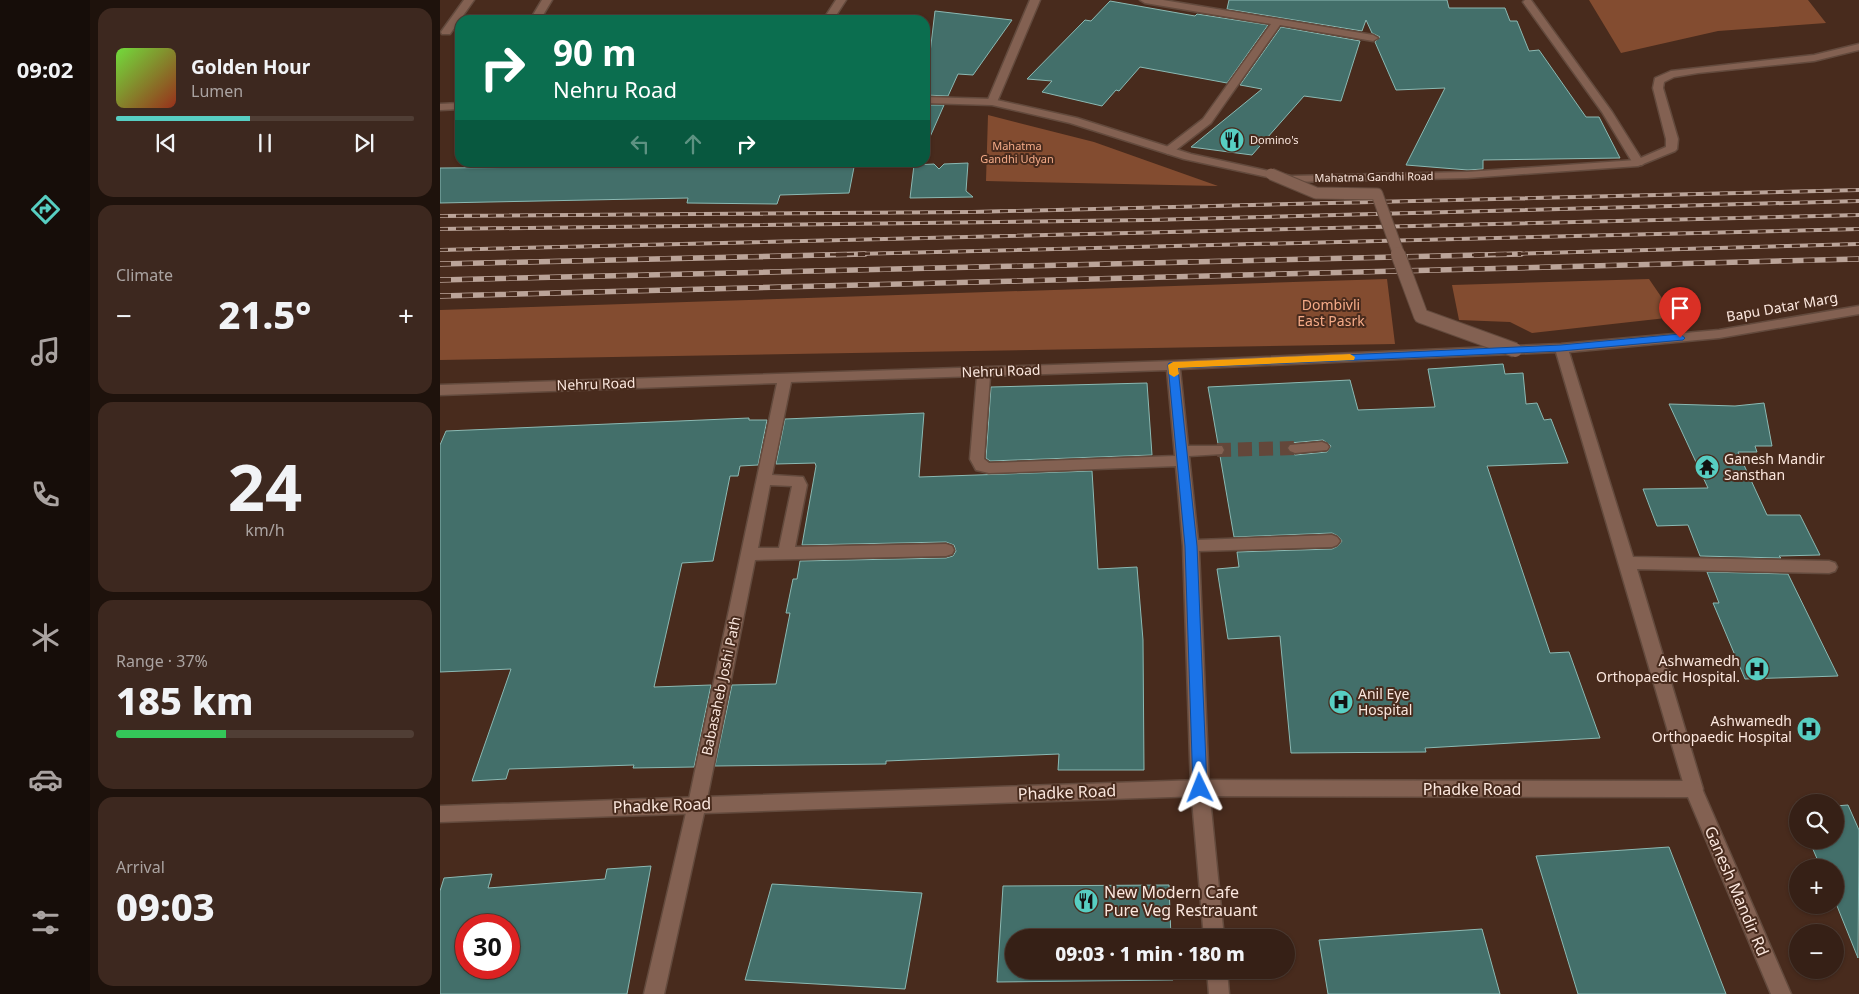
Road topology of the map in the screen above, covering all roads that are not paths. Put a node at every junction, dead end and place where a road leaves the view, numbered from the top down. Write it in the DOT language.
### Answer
graph roads {
  1 [pos="469,0"];
  2 [pos="547,0"];
  3 [pos="841,0"];
  4 [pos="1035,0"];
  5 [pos="1145,0"];
  6 [pos="1528,2"];
  7 [pos="457,15"];
  8 [pos="538,15"];
  9 [pos="831,15"];
  10 [pos="455,17"];
  11 [pos="1277,22"];
  12 [pos="443,32"];
  13 [pos="1372,38"];
  14 [pos="1859,47"];
  15 [pos="930,100"];
  16 [pos="992,102"];
  17 [pos="440,106"];
  18 [pos="455,106"];
  19 [pos="1168,151"];
  20 [pos="1638,162"];
  21 [pos="1271,174"];
  22 [pos="1859,310"];
  23 [pos="1561,348"];
  24 [pos="1515,350"];
  25 [pos="1173,365"];
  26 [pos="984,371"];
  27 [pos="785,378"];
  28 [pos="440,390"];
  29 [pos="1322,447"];
  30 [pos="1295,448"];
  31 [pos="1217,450"];
  32 [pos="1181,456"];
  33 [pos="764,480"];
  34 [pos="1332,540"];
  35 [pos="1191,546"];
  36 [pos="946,550"];
  37 [pos="786,553"];
  38 [pos="749,554"];
  39 [pos="1627,563"];
  40 [pos="1829,567"];
  41 [pos="1200,788"];
  42 [pos="1694,789"];
  43 [pos="697,804"];
  44 [pos="440,814"];
  45 [pos="1213,929"];
  46 [pos="1218,979"];
  47 [pos="654,994"];
  48 [pos="1219,994"];
  49 [pos="1781,994"];
  1 -- 7 [label="street"];
  2 -- 8 [label="street"];
  3 -- 9 [label="street"];
  4 -- 16 [label="street"];
  5 -- 11 [label="street"];
  6 -- 20 [label="street"];
  10 -- 12 [label="street"];
  11 -- 13 [label="street"];
  11 -- 19 [label="street"];
  14 -- 20 [label="street, Mahatma Gandhi Road"];
  15 -- 16 [label="street, Mahatma Gandhi Road"];
  16 -- 19 [label="street, Mahatma Gandhi Road"];
  17 -- 18 [label="street"];
  19 -- 21 [label="street, Mahatma Gandhi Road"];
  20 -- 21 [label="street, Mahatma Gandhi Road"];
  21 -- 24 [label="street, bridge"];
  22 -- 23 [label="street, Bapu Datar Marg"];
  23 -- 24 [label="street, Nehru Road"];
  23 -- 39 [label="street, Ganesh Mandir Rd"];
  24 -- 25 [label="street, Nehru Road"];
  25 -- 26 [label="street, Nehru Road"];
  25 -- 32 [label="street"];
  26 -- 27 [label="street, Nehru Road"];
  26 -- 32 [label="street"];
  27 -- 28 [label="street, Nehru Road"];
  27 -- 33 [label="street, Babasaheb Joshi Path"];
  29 -- 30 [label="street"];
  31 -- 32 [label="street"];
  32 -- 35 [label="street"];
  33 -- 37 [label="street"];
  33 -- 38 [label="street, Babasaheb Joshi Path"];
  34 -- 35 [label="street"];
  35 -- 41 [label="street"];
  36 -- 37 [label="street"];
  37 -- 38 [label="street"];
  38 -- 43 [label="street, Babasaheb Joshi Path"];
  39 -- 40 [label="street"];
  39 -- 42 [label="street, Ganesh Mandir Rd"];
  41 -- 42 [label="street, Phadke Road"];
  41 -- 43 [label="street, Phadke Road"];
  41 -- 45 [label="street"];
  42 -- 49 [label="street, Ganesh Mandir Rd"];
  43 -- 44 [label="street, Phadke Road"];
  43 -- 47 [label="street, Babasaheb Joshi Path"];
  46 -- 48 [label="street"];
}
